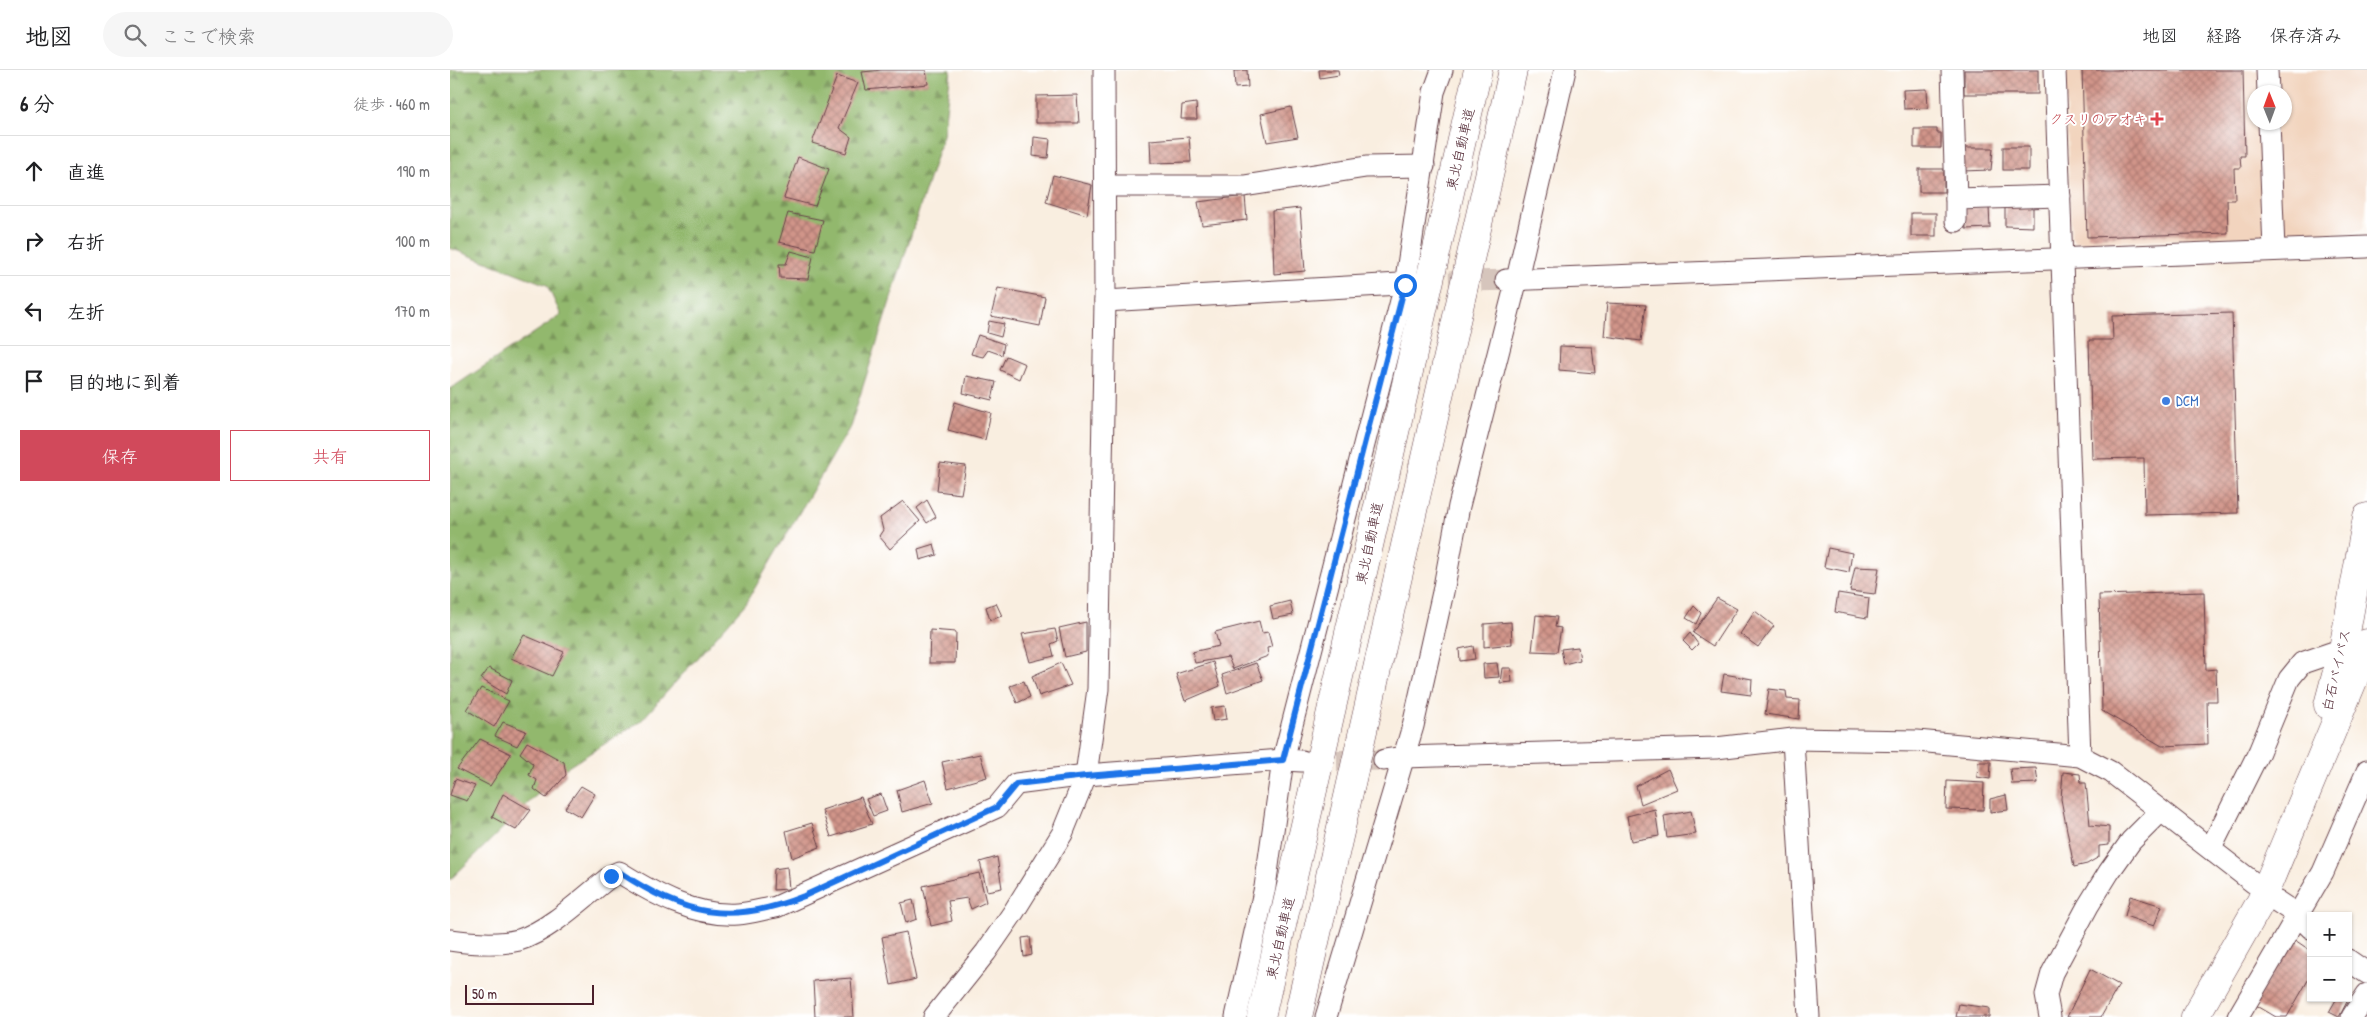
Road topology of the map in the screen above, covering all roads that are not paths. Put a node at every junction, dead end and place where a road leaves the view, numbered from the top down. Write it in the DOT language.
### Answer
graph roads {
  1 [pos="1104,70"];
  2 [pos="1442,70"];
  3 [pos="1478,70"];
  4 [pos="1513,70"];
  5 [pos="1565,70"];
  6 [pos="1952,70"];
  7 [pos="2055,70"];
  8 [pos="2266,70"];
  9 [pos="2267,85"];
  10 [pos="2269,130"];
  11 [pos="1424,166"];
  12 [pos="1105,186"];
  13 [pos="2060,196"];
  14 [pos="1956,199"];
  15 [pos="1956,221"];
  16 [pos="2367,247"];
  17 [pos="2274,250"];
  18 [pos="2062,260"];
  19 [pos="1512,280"];
  20 [pos="1411,284"];
  21 [pos="1105,301"];
  22 [pos="2367,516"];
  23 [pos="2355,646"];
  24 [pos="1793,739"];
  25 [pos="2080,756"];
  26 [pos="1393,759"];
  27 [pos="1292,760"];
  28 [pos="2367,770"];
  29 [pos="1086,776"];
  30 [pos="2160,812"];
  31 [pos="2211,848"];
  32 [pos="2254,883"];
  33 [pos="2278,902"];
  34 [pos="2305,922"];
  35 [pos="450,940"];
  36 [pos="2352,963"];
  37 [pos="2367,974"];
  38 [pos="2367,994"];
  39 [pos="934,1017"];
  40 [pos="1236,1017"];
  41 [pos="1261,1017"];
  42 [pos="1298,1017"];
  43 [pos="1326,1017"];
  44 [pos="1809,1017"];
  45 [pos="2050,1017"];
  46 [pos="2195,1017"];
  47 [pos="2238,1017"];
  48 [pos="2352,1017"];
  1 -- 12 [label="street"];
  2 -- 11 [label="street"];
  3 -- 41 [label="highway, 東北自動車道"];
  4 -- 42 [label="highway"];
  5 -- 19 [label="street"];
  6 -- 14 [label="street"];
  7 -- 13 [label="street"];
  8 -- 9 [label="street"];
  10 -- 17 [label="street"];
  11 -- 12 [label="street"];
  11 -- 20 [label="street"];
  12 -- 21 [label="street"];
  13 -- 14 [label="street"];
  13 -- 18 [label="street"];
  14 -- 15 [label="street"];
  16 -- 17 [label="street"];
  17 -- 18 [label="street"];
  18 -- 19 [label="street"];
  18 -- 25 [label="street"];
  19 -- 26 [label="street"];
  20 -- 21 [label="street"];
  20 -- 27 [label="street"];
  21 -- 29 [label="street"];
  22 -- 23 [label="highway, 白石バイパス"];
  23 -- 31 [label="street"];
  23 -- 46 [label="highway, 白石バイパス"];
  24 -- 25 [label="street"];
  24 -- 26 [label="street"];
  24 -- 44 [label="street"];
  25 -- 30 [label="street"];
  26 -- 43 [label="street"];
  27 -- 29 [label="street"];
  27 -- 40 [label="street"];
  28 -- 34 [label="street"];
  29 -- 35 [label="street"];
  29 -- 39 [label="street"];
  30 -- 31 [label="street"];
  30 -- 45 [label="street"];
  31 -- 32 [label="street"];
  33 -- 34 [label="street"];
  34 -- 47 [label="street"];
  36 -- 37 [label="street"];
  38 -- 48 [label="street"];
}
